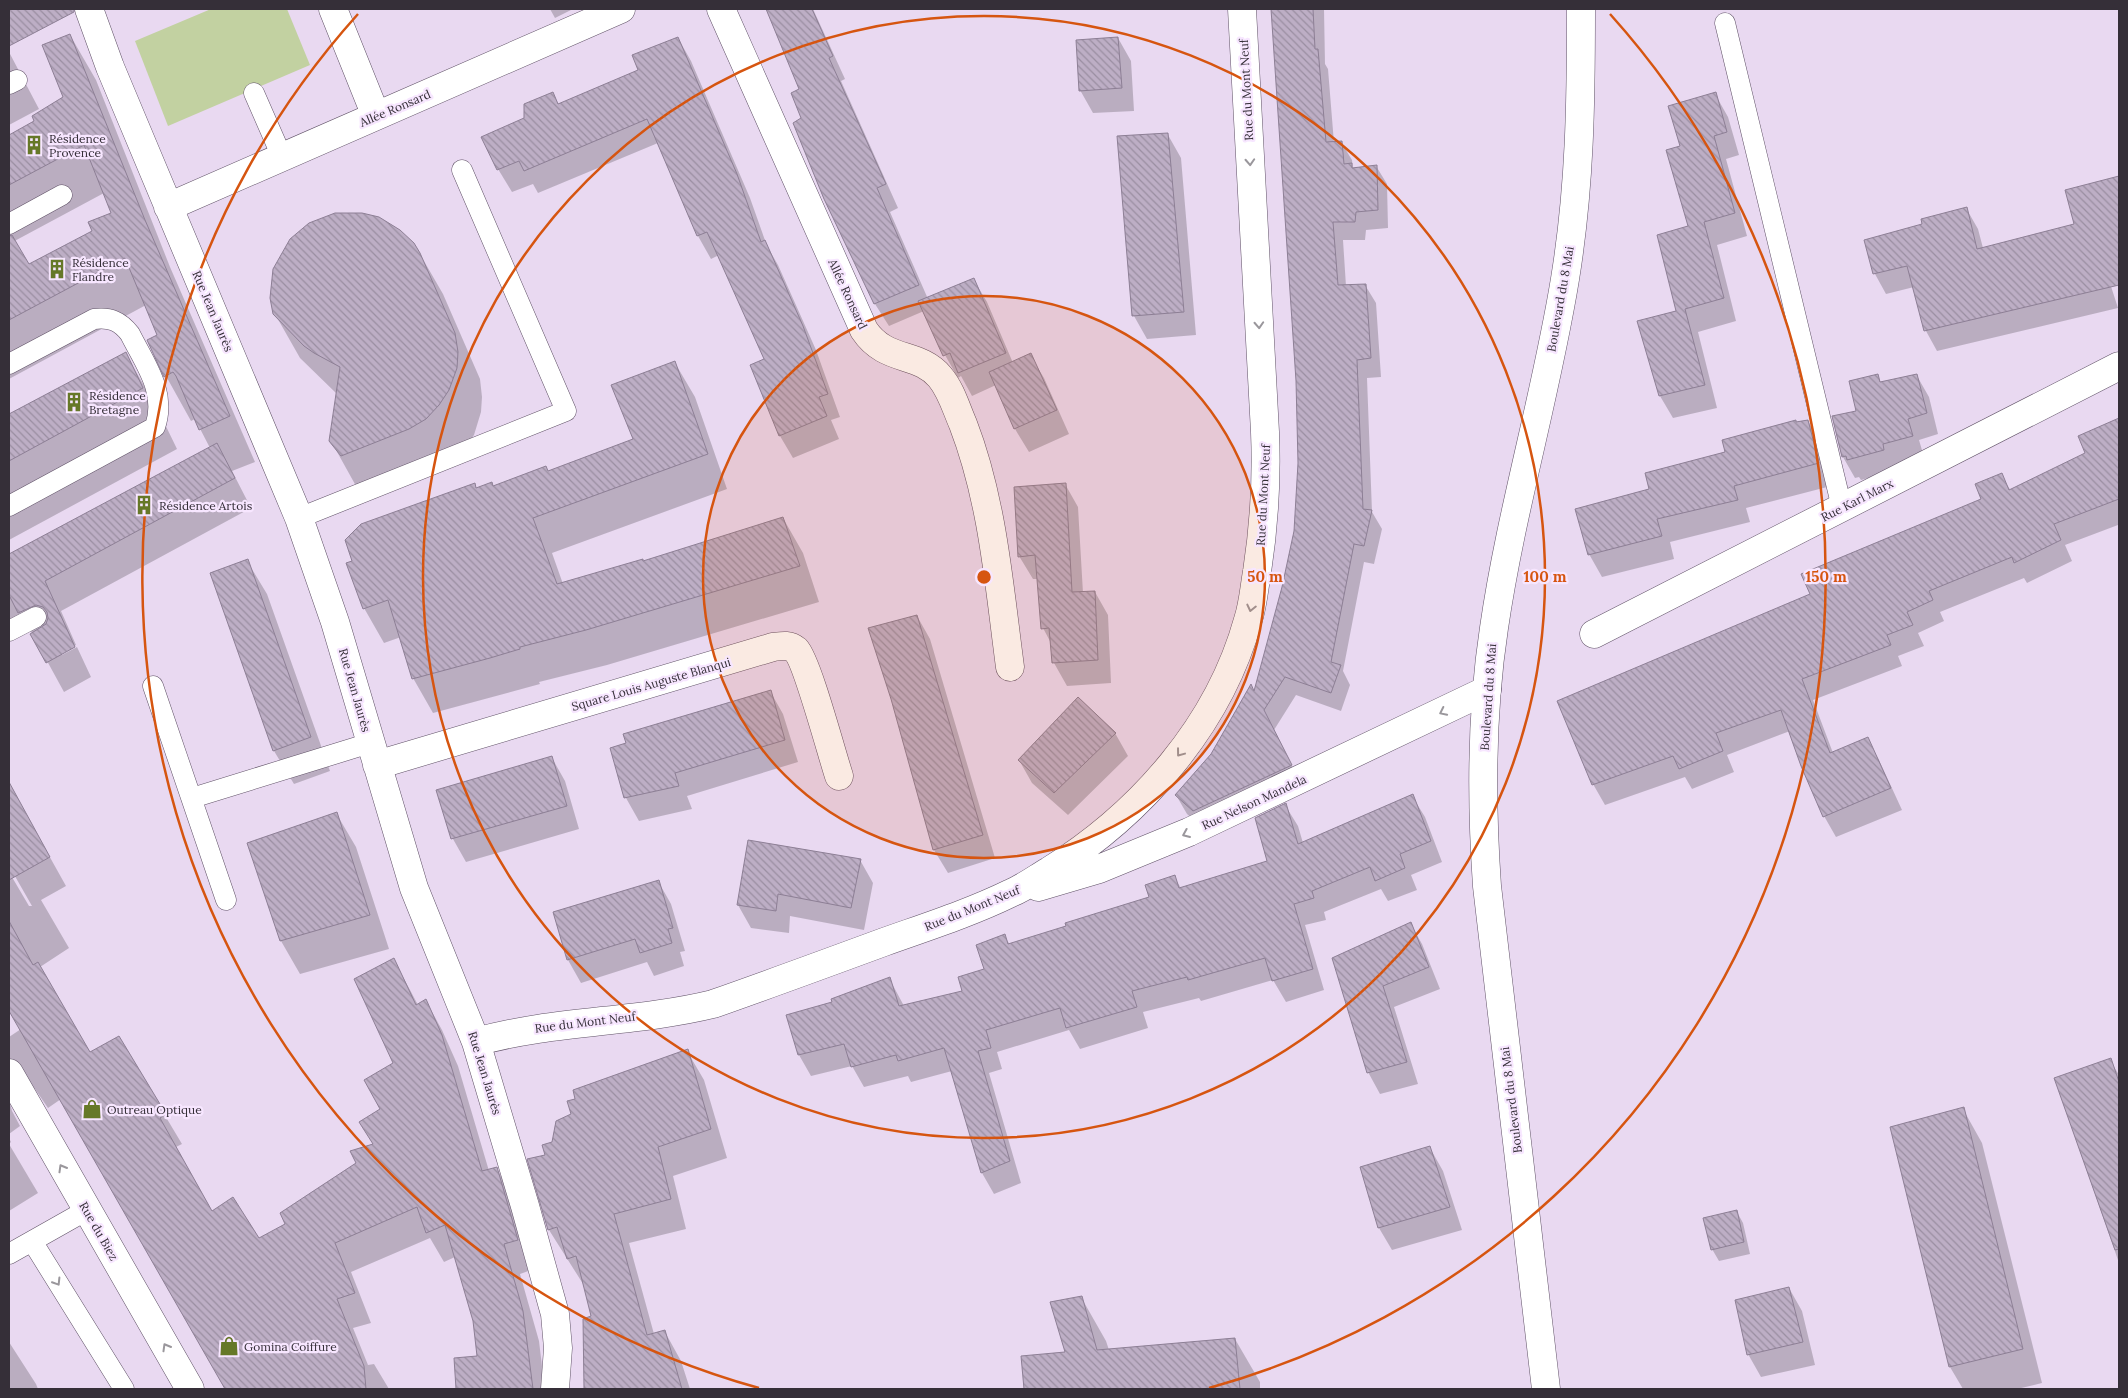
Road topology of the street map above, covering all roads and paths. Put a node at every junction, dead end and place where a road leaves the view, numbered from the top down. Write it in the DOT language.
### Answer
graph roads {
  1 [pos="89,9"];
  2 [pos="334,9"];
  3 [pos="621,9"];
  4 [pos="721,9"];
  5 [pos="1242,9"];
  6 [pos="1581,9"];
  7 [pos="1725,23"];
  8 [pos="254,93"];
  9 [pos="376,116"];
  10 [pos="282,158"];
  11 [pos="462,170"];
  12 [pos="62,195"];
  13 [pos="168,208"];
  14 [pos="9,224"];
  15 [pos="9,364"];
  16 [pos="2119,366"];
  17 [pos="9,506"];
  18 [pos="1842,508"];
  19 [pos="299,518"];
  20 [pos="36,617"];
  21 [pos="9,631"];
  22 [pos="1594,634"];
  23 [pos="1010,667"];
  24 [pos="152,686"];
  25 [pos="1487,690"];
  26 [pos="374,754"];
  27 [pos="839,776"];
  28 [pos="192,798"];
  29 [pos="1013,893"];
  30 [pos="226,900"];
  31 [pos="476,1042"];
  32 [pos="9,1073"];
  33 [pos="87,1210"];
  34 [pos="32,1241"];
  35 [pos="9,1254"];
  36 [pos="124,1389"];
  37 [pos="190,1389"];
  38 [pos="555,1389"];
  39 [pos="1546,1389"];
  1 -- 13 [label="street, Rue Jean Jaurès"];
  2 -- 9 [label="street"];
  3 -- 9 [label="street, Allée Ronsard"];
  4 -- 23 [label="street, Allée Ronsard"];
  5 -- 29 [label="street, Rue du Mont Neuf, one-way"];
  6 -- 25 [label="street, Boulevard du 8 Mai"];
  7 -- 18 [label="lane"];
  8 -- 10 [label="lane"];
  9 -- 10 [label="street, Allée Ronsard"];
  10 -- 13 [label="street, Allée Ronsard"];
  11 -- 19 [label="lane"];
  12 -- 14 [label="lane"];
  13 -- 19 [label="street, Rue Jean Jaurès"];
  15 -- 17 [label="lane"];
  16 -- 18 [label="street, Rue Karl Marx"];
  18 -- 22 [label="street, Rue Karl Marx"];
  19 -- 26 [label="street, Rue Jean Jaurès"];
  20 -- 21 [label="lane"];
  24 -- 28 [label="lane"];
  25 -- 29 [label="street, Rue Nelson Mandela, one-way"];
  25 -- 39 [label="street, Boulevard du 8 Mai"];
  26 -- 27 [label="street, Square Louis Auguste Blanqui"];
  26 -- 28 [label="lane"];
  26 -- 31 [label="street, Rue Jean Jaurès"];
  28 -- 30 [label="lane"];
  29 -- 31 [label="street, Rue du Mont Neuf"];
  31 -- 38 [label="street, Rue Jean Jaurès"];
  33 -- 32 [label="street, Rue du Biez, one-way"];
  33 -- 34 [label="lane"];
  37 -- 33 [label="street, Rue du Biez, one-way"];
  34 -- 35 [label="lane"];
  34 -- 36 [label="lane, one-way"];
}
